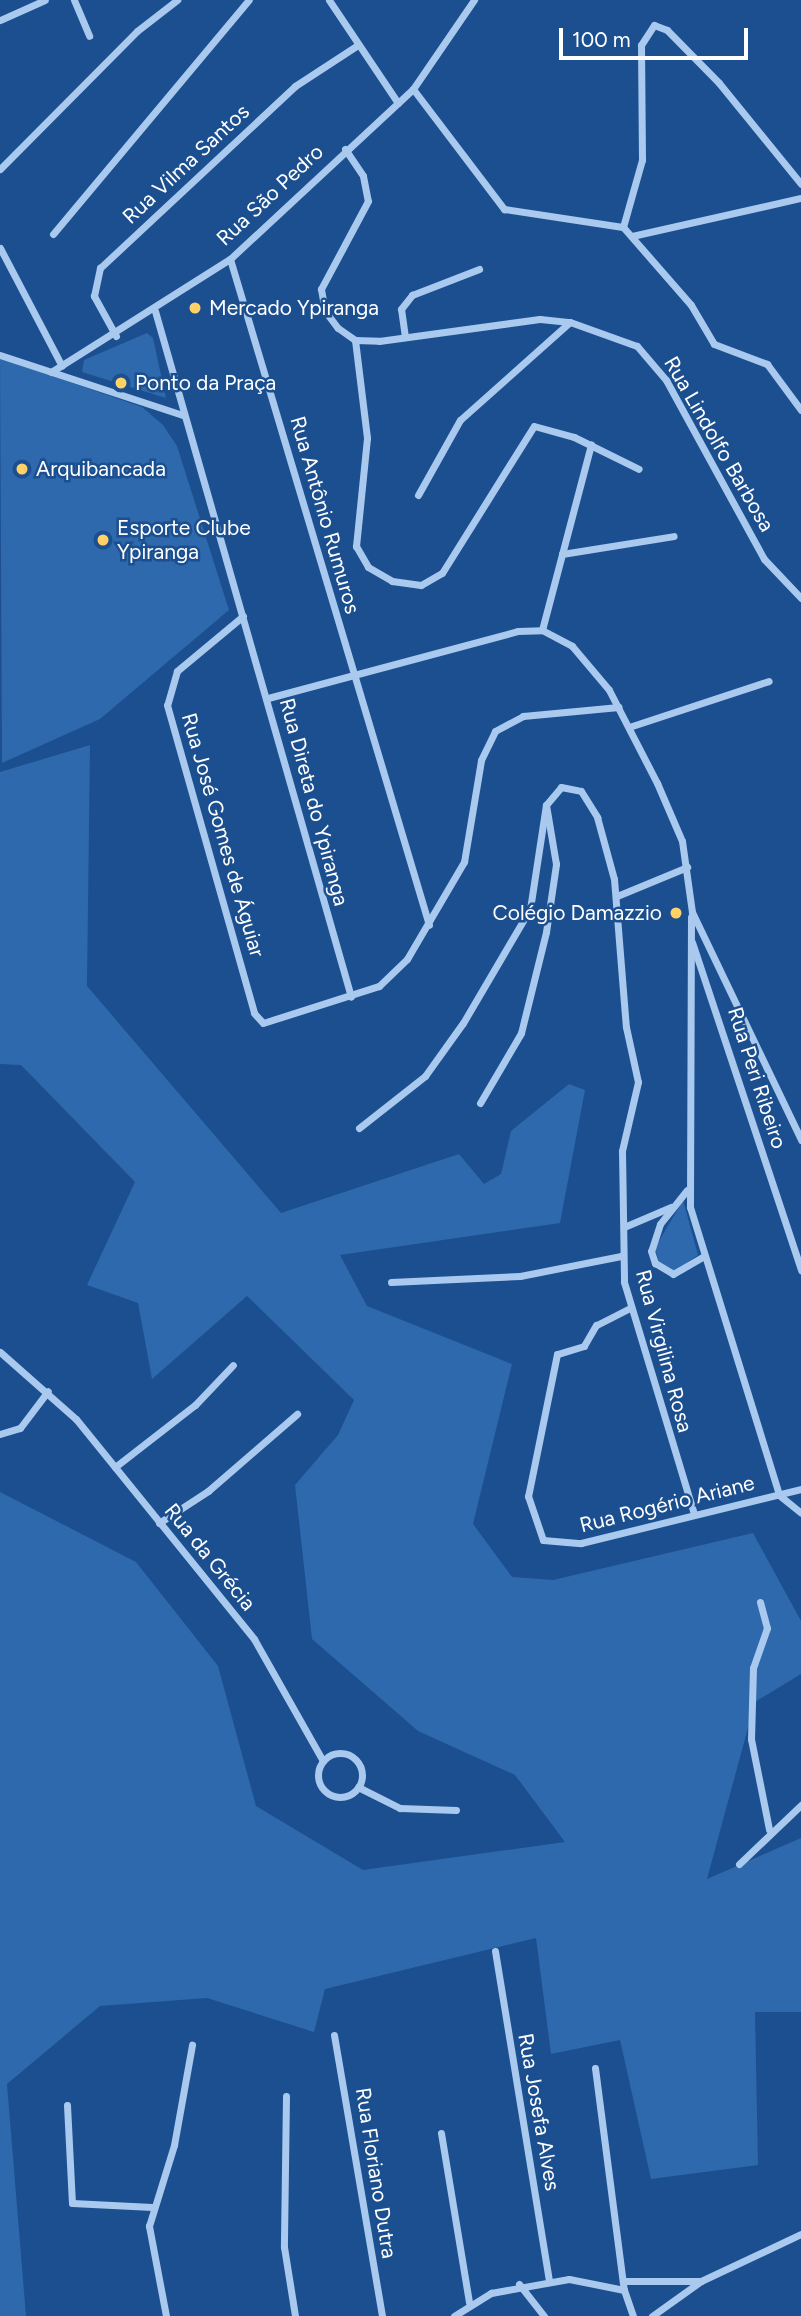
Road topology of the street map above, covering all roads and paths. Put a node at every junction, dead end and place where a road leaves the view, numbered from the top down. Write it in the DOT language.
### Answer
graph roads {
  1 [pos="45,0"];
  2 [pos="74,0"];
  3 [pos="177,0"];
  4 [pos="248,0"];
  5 [pos="329,0"];
  6 [pos="474,0"];
  7 [pos="0,20"];
  8 [pos="89,36"];
  9 [pos="358,45"];
  10 [pos="412,89"];
  11 [pos="398,103"];
  12 [pos="345,149"];
  13 [pos="0,169"];
  14 [pos="801,184"];
  15 [pos="801,198"];
  16 [pos="622,227"];
  17 [pos="52,234"];
  18 [pos="632,236"];
  19 [pos="0,248"];
  20 [pos="230,259"];
  21 [pos="479,269"];
  22 [pos="155,311"];
  23 [pos="570,322"];
  24 [pos="116,336"];
  25 [pos="405,337"];
  26 [pos="355,340"];
  27 [pos="0,355"];
  28 [pos="62,366"];
  29 [pos="51,372"];
  30 [pos="801,410"];
  31 [pos="183,415"];
  32 [pos="591,444"];
  33 [pos="639,469"];
  34 [pos="418,495"];
  35 [pos="674,536"];
  36 [pos="562,554"];
  37 [pos="801,598"];
  38 [pos="243,616"];
  39 [pos="541,630"];
  40 [pos="354,675"];
  41 [pos="769,681"];
  42 [pos="268,698"];
  43 [pos="619,707"];
  44 [pos="629,727"];
  45 [pos="545,805"];
  46 [pos="687,867"];
  47 [pos="617,896"];
  48 [pos="692,912"];
  49 [pos="429,925"];
  50 [pos="690,938"];
  51 [pos="351,997"];
  52 [pos="480,1103"];
  53 [pos="359,1128"];
  54 [pos="800,1136"];
  55 [pos="687,1190"];
  56 [pos="673,1207"];
  57 [pos="624,1227"];
  58 [pos="621,1256"];
  59 [pos="703,1257"];
  60 [pos="801,1270"];
  61 [pos="391,1282"];
  62 [pos="630,1308"];
  63 [pos="0,1352"];
  64 [pos="233,1365"];
  65 [pos="48,1391"];
  66 [pos="297,1414"];
  67 [pos="0,1434"];
  68 [pos="115,1467"];
  69 [pos="801,1489"];
  70 [pos="779,1495"];
  71 [pos="801,1513"];
  72 [pos="694,1514"];
  73 [pos="159,1522"];
  74 [pos="760,1602"];
  75 [pos="323,1761"];
  76 [pos="358,1787"];
  77 [pos="801,1805"];
  78 [pos="456,1810"];
  79 [pos="769,1829"];
  80 [pos="739,1864"];
  81 [pos="495,1951"];
  82 [pos="334,2035"];
  83 [pos="192,2045"];
  84 [pos="595,2068"];
  85 [pos="286,2096"];
  86 [pos="67,2105"];
  87 [pos="440,2133"];
  88 [pos="152,2207"];
  89 [pos="801,2234"];
  90 [pos="549,2279"];
  91 [pos="623,2280"];
  92 [pos="701,2281"];
  93 [pos="519,2284"];
  94 [pos="624,2290"];
  95 [pos="469,2303"];
  96 [pos="166,2316"];
  97 [pos="295,2316"];
  98 [pos="382,2316"];
  99 [pos="454,2316"];
  100 [pos="544,2316"];
  101 [pos="633,2316"];
  102 [pos="652,2316"];
  1 -- 7 [label="street"];
  2 -- 8 [label="street"];
  3 -- 13 [label="street"];
  4 -- 17 [label="street"];
  5 -- 9 [label="street"];
  6 -- 10 [label="street, Rua São Pedro"];
  9 -- 11 [label="street"];
  9 -- 24 [label="street, Rua Vilma Santos"];
  10 -- 11 [label="street, Rua São Pedro"];
  10 -- 16 [label="street"];
  11 -- 12 [label="street, Rua São Pedro"];
  12 -- 20 [label="street, Rua São Pedro"];
  12 -- 26 [label="street"];
  14 -- 16 [label="street"];
  15 -- 18 [label="street"];
  16 -- 18 [label="street"];
  18 -- 30 [label="street"];
  19 -- 28 [label="street"];
  20 -- 22 [label="street, Rua São Pedro"];
  20 -- 40 [label="street, Rua Antônio Rumuros"];
  21 -- 25 [label="street"];
  22 -- 24 [label="street, Rua São Pedro"];
  22 -- 31 [label="street, Rua Direta do Ypiranga"];
  23 -- 25 [label="street, Rua Lindolfo Barbosa"];
  23 -- 34 [label="street"];
  23 -- 37 [label="street, Rua Lindolfo Barbosa"];
  24 -- 28 [label="street, Rua São Pedro"];
  25 -- 26 [label="street, Rua Lindolfo Barbosa"];
  26 -- 32 [label="street"];
  27 -- 29 [label="street"];
  28 -- 29 [label="street, Rua São Pedro"];
  29 -- 31 [label="street"];
  31 -- 38 [label="street, Rua Direta do Ypiranga"];
  32 -- 33 [label="street"];
  32 -- 36 [label="street"];
  35 -- 36 [label="street"];
  36 -- 39 [label="street"];
  38 -- 42 [label="street, Rua Direta do Ypiranga"];
  38 -- 51 [label="street, Rua José Gomes de Águiar"];
  39 -- 40 [label="street"];
  39 -- 43 [label="street"];
  40 -- 42 [label="street"];
  40 -- 49 [label="street, Rua Antônio Rumuros"];
  41 -- 44 [label="street"];
  42 -- 51 [label="street, Rua Direta do Ypiranga"];
  43 -- 44 [label="street"];
  43 -- 49 [label="street"];
  44 -- 46 [label="street"];
  45 -- 47 [label="street, Rua Virgilina Rosa"];
  45 -- 52 [label="street"];
  45 -- 53 [label="street"];
  46 -- 47 [label="street"];
  46 -- 48 [label="street"];
  47 -- 57 [label="street, Rua Virgilina Rosa"];
  48 -- 50 [label="street"];
  48 -- 54 [label="street"];
  49 -- 51 [label="street"];
  50 -- 55 [label="street"];
  50 -- 60 [label="street, Rua Peri Ribeiro"];
  55 -- 56 [label="street"];
  55 -- 59 [label="street"];
  56 -- 57 [label="street"];
  56 -- 59 [label="street"];
  57 -- 58 [label="street, Rua Virgilina Rosa"];
  58 -- 61 [label="street"];
  58 -- 62 [label="street, Rua Virgilina Rosa"];
  59 -- 70 [label="street"];
  62 -- 72 [label="street, Rua Virgilina Rosa"];
  62 -- 72 [label="street, Rua Rogério Ariane"];
  63 -- 65 [label="street, Rua da Grécia"];
  64 -- 68 [label="street"];
  65 -- 67 [label="street"];
  65 -- 68 [label="street, Rua da Grécia"];
  66 -- 73 [label="street"];
  68 -- 73 [label="street, Rua da Grécia"];
  69 -- 70 [label="street, Rua Rogério Ariane"];
  70 -- 71 [label="street"];
  70 -- 72 [label="street, Rua Rogério Ariane"];
  73 -- 75 [label="street, Rua da Grécia"];
  74 -- 79 [label="street"];
  75 -- 76 [label="street"];
  75 -- 76 [label="street"];
  76 -- 78 [label="street"];
  77 -- 79 [label="street"];
  79 -- 80 [label="street"];
  81 -- 90 [label="street, Rua Josefa Alves"];
  82 -- 98 [label="street, Rua Floriano Dutra"];
  83 -- 88 [label="street"];
  84 -- 91 [label="street"];
  85 -- 97 [label="street"];
  86 -- 88 [label="street"];
  87 -- 95 [label="street"];
  88 -- 96 [label="street"];
  89 -- 92 [label="street"];
  90 -- 93 [label="street"];
  90 -- 94 [label="street"];
  91 -- 92 [label="street"];
  91 -- 94 [label="street"];
  92 -- 102 [label="street"];
  93 -- 95 [label="street"];
  93 -- 100 [label="street"];
  94 -- 101 [label="street"];
  95 -- 99 [label="street"];
}
